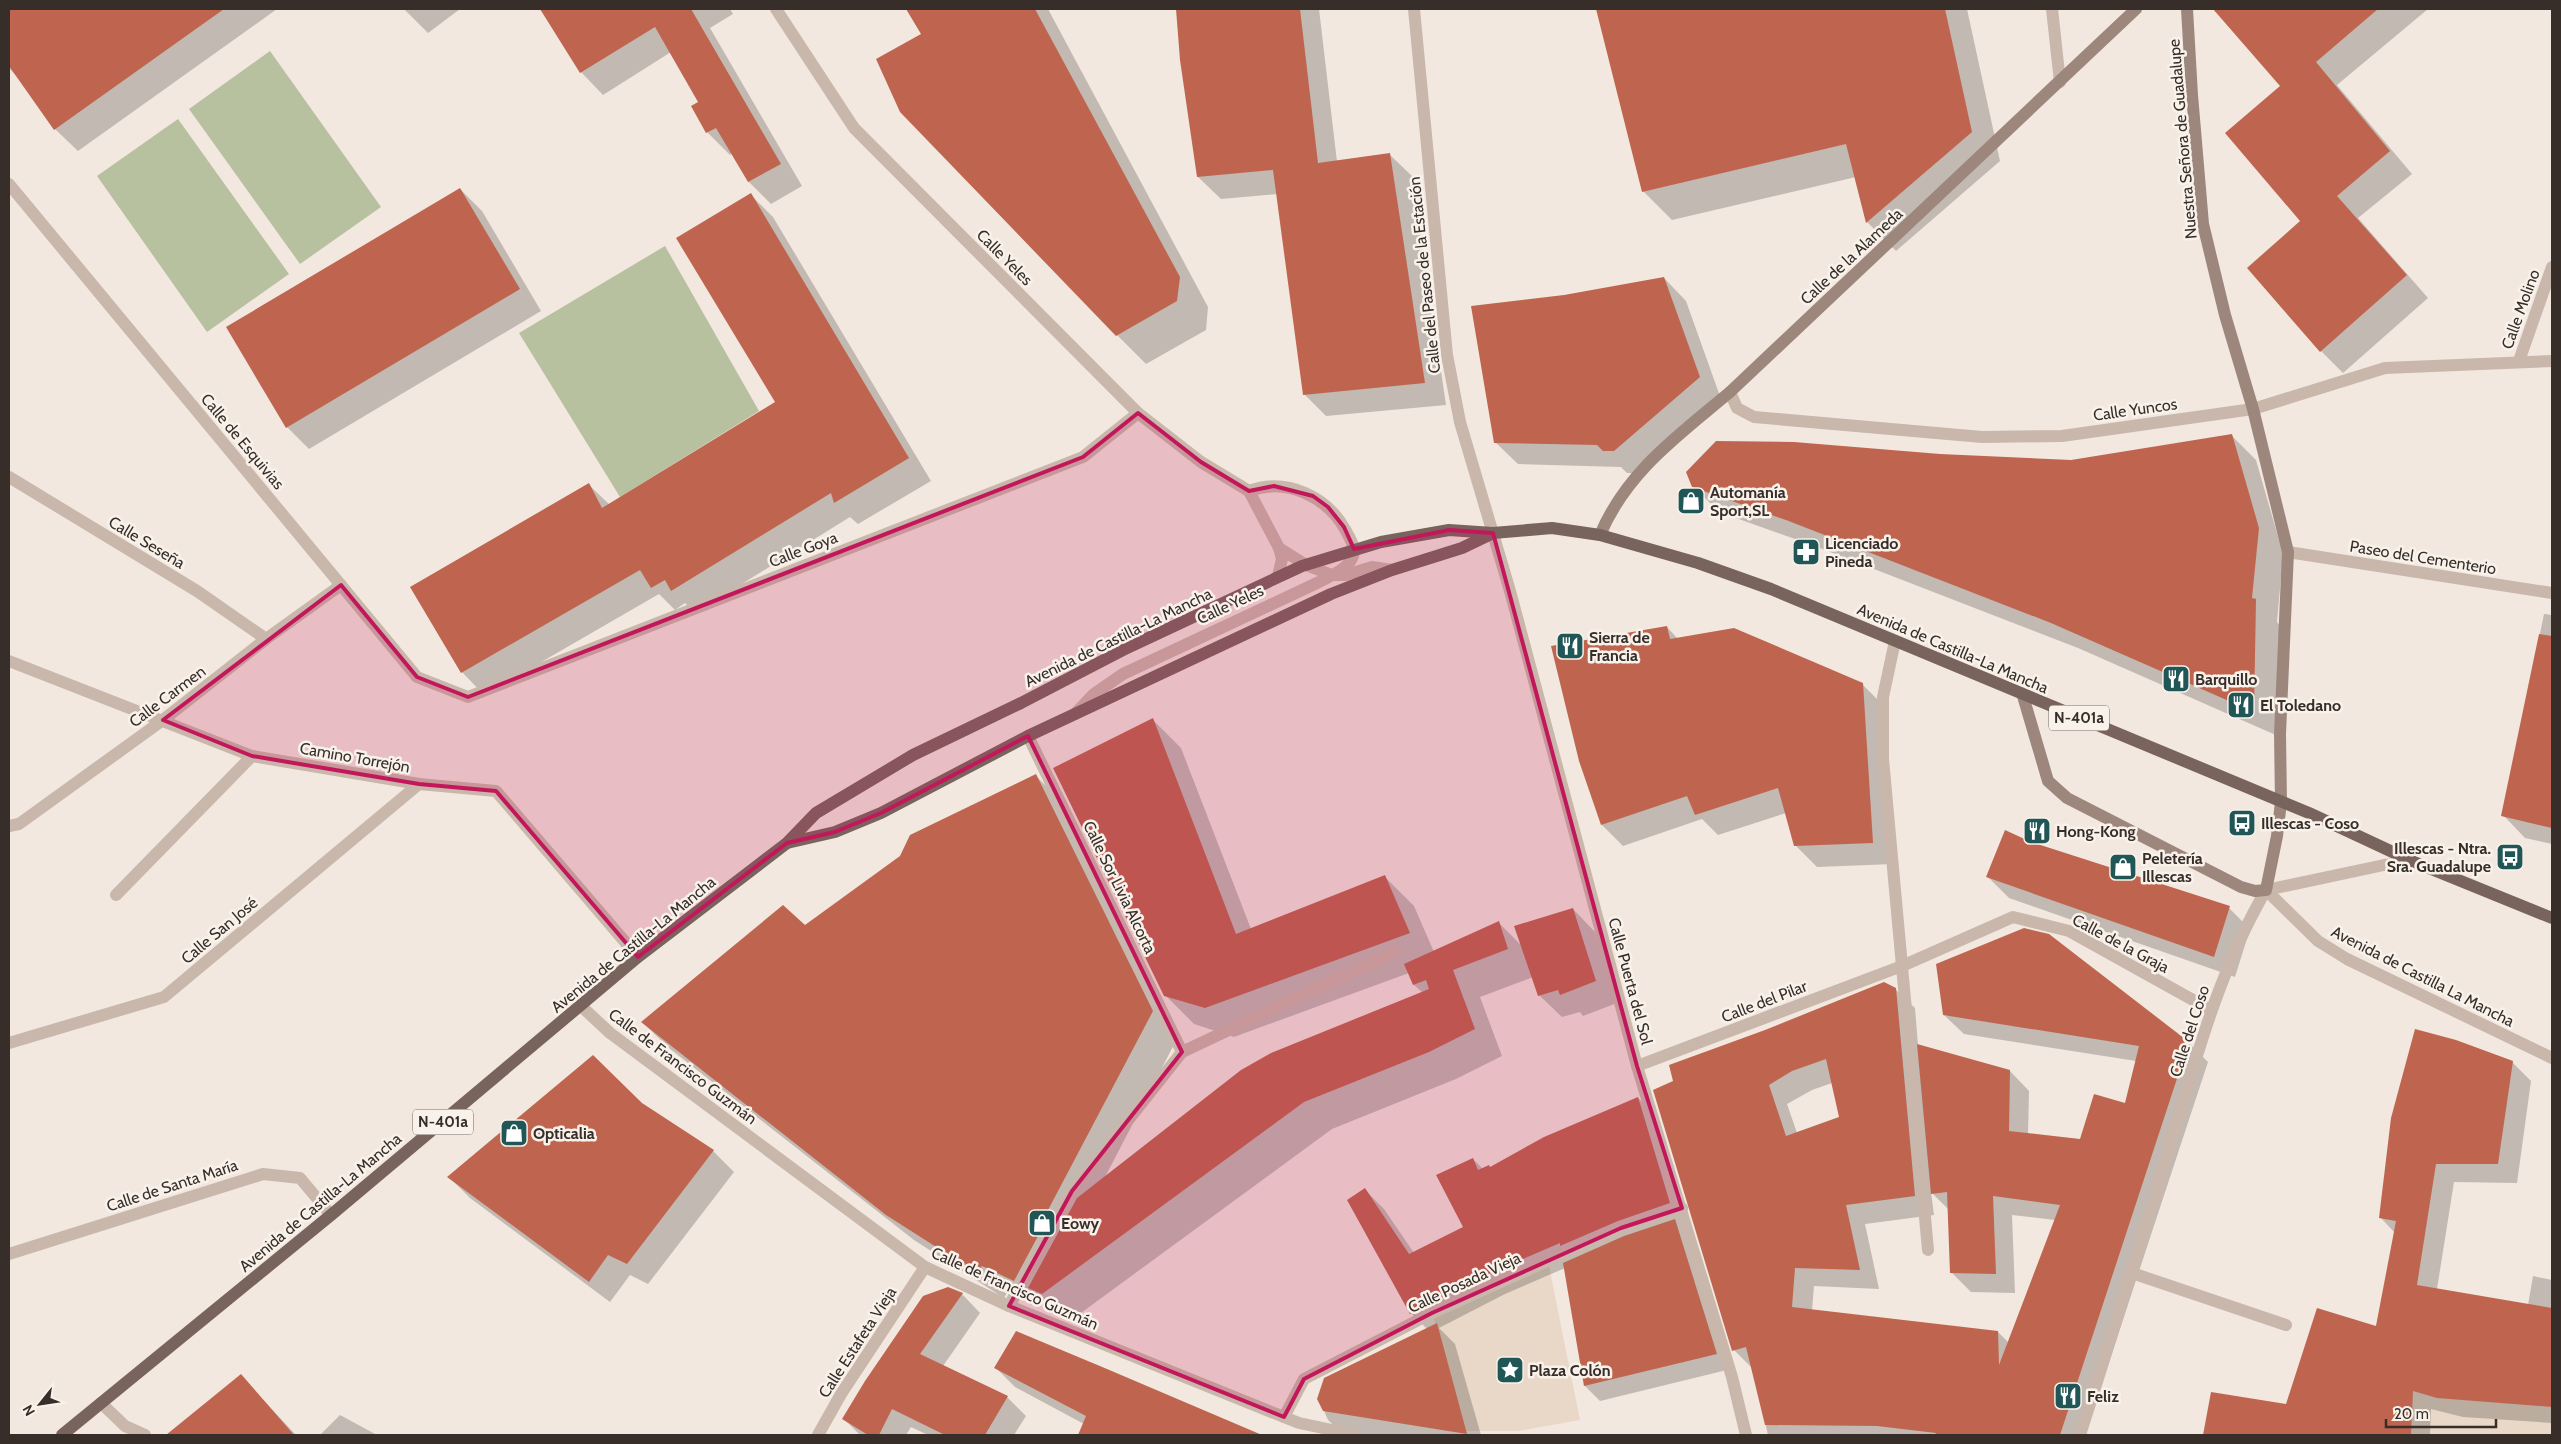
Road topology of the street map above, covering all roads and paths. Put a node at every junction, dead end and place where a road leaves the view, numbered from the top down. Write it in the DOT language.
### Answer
graph roads {
  1 [pos="776,9"];
  2 [pos="1414,9"];
  3 [pos="2052,9"];
  4 [pos="2136,9"];
  5 [pos="2187,9"];
  6 [pos="2060,82"];
  7 [pos="9,184"];
  8 [pos="2552,267"];
  9 [pos="2519,361"];
  10 [pos="2552,361"];
  11 [pos="1730,392"];
  12 [pos="2253,409"];
  13 [pos="1138,412"];
  14 [pos="9,477"];
  15 [pos="1249,491"];
  16 [pos="1493,533"];
  17 [pos="1600,535"];
  18 [pos="1279,548"];
  19 [pos="1354,549"];
  20 [pos="2288,552"];
  21 [pos="1306,565"];
  22 [pos="1392,570"];
  23 [pos="1332,575"];
  24 [pos="1278,576"];
  25 [pos="341,585"];
  26 [pos="2552,592"];
  27 [pos="266,639"];
  28 [pos="1895,641"];
  29 [pos="9,661"];
  30 [pos="2023,696"];
  31 [pos="468,697"];
  32 [pos="1071,717"];
  33 [pos="163,720"];
  34 [pos="1028,736"];
  35 [pos="252,756"];
  36 [pos="419,784"];
  37 [pos="2281,802"];
  38 [pos="9,826"];
  39 [pos="787,843"];
  40 [pos="2414,862"];
  41 [pos="2266,890"];
  42 [pos="116,895"];
  43 [pos="2552,918"];
  44 [pos="1396,950"];
  45 [pos="638,957"];
  46 [pos="1902,966"];
  47 [pos="581,1006"];
  48 [pos="2211,1010"];
  49 [pos="9,1043"];
  50 [pos="1182,1052"];
  51 [pos="2552,1058"];
  52 [pos="1637,1066"];
  53 [pos="1682,1208"];
  54 [pos="332,1215"];
  55 [pos="1928,1250"];
  56 [pos="9,1254"];
  57 [pos="925,1267"];
  58 [pos="2132,1273"];
  59 [pos="1009,1306"];
  60 [pos="2286,1325"];
  61 [pos="101,1403"];
  62 [pos="1284,1417"];
  63 [pos="1299,1423"];
  64 [pos="124,1430"];
  65 [pos="63,1435"];
  66 [pos="145,1435"];
  67 [pos="818,1435"];
  68 [pos="1294,1435"];
  69 [pos="1356,1435"];
  70 [pos="1746,1435"];
  71 [pos="2080,1435"];
  1 -- 13 [label="street, Calle Yeles"];
  2 -- 16 [label="street, Calle del Paseo de la Estación"];
  3 -- 6 [label="street"];
  4 -- 6 [label="street, Calle de la Alameda"];
  5 -- 12 [label="street, Nuestra Señora de Guadalupe"];
  6 -- 11 [label="street, Calle de la Alameda"];
  7 -- 25 [label="street, Calle de Esquivias"];
  8 -- 9 [label="street, Calle Molino"];
  9 -- 10 [label="street, Calle Yuncos"];
  9 -- 12 [label="street, Calle Yuncos"];
  11 -- 12 [label="street, Calle Yuncos"];
  11 -- 17 [label="street, Calle de la Alameda"];
  12 -- 20 [label="street, Nuestra Señora de Guadalupe"];
  13 -- 15 [label="street, Calle Yeles"];
  13 -- 31 [label="street, Calle Goya"];
  14 -- 27 [label="street, Calle Seseña"];
  15 -- 18 [label="street, Calle Yeles"];
  15 -- 19 [label="street"];
  16 -- 17 [label="main road, Avenida de Castilla-La Mancha"];
  16 -- 19 [label="main road, Avenida de Castilla-La Mancha"];
  16 -- 22 [label="main road, Avenida de Castilla-La Mancha"];
  16 -- 52 [label="street, Calle Puerta del Sol"];
  17 -- 28 [label="main road, Avenida de Castilla-La Mancha / N-401a"];
  18 -- 21 [label="street, Calle Yeles"];
  18 -- 24 [label="street, Calle Yeles"];
  19 -- 21 [label="main road, Avenida de Castilla-La Mancha"];
  19 -- 23 [label="street, Calle Yeles"];
  20 -- 26 [label="street, Paseo del Cementerio"];
  20 -- 37 [label="street"];
  21 -- 23 [label="street, Calle Yeles"];
  21 -- 24 [label="main road, Avenida de Castilla-La Mancha"];
  22 -- 23 [label="street, Calle Yeles"];
  22 -- 32 [label="main road, Avenida de Castilla-La Mancha"];
  23 -- 32 [label="street, Calle Yeles"];
  24 -- 39 [label="main road, Avenida de Castilla-La Mancha"];
  25 -- 27 [label="street, Calle Carmen"];
  25 -- 31 [label="street, Calle de Esquivias"];
  27 -- 33 [label="street, Calle Carmen"];
  28 -- 30 [label="main road, Avenida de Castilla-La Mancha / N-401a"];
  28 -- 46 [label="street"];
  29 -- 33 [label="street, Camino Torrejón"];
  30 -- 37 [label="main road, Avenida de Castilla-La Mancha / N-401a"];
  30 -- 41 [label="street"];
  32 -- 34 [label="main road, Avenida de Castilla-La Mancha"];
  33 -- 35 [label="street, Camino Torrejón"];
  33 -- 38 [label="street, Calle Carmen"];
  34 -- 39 [label="main road, Avenida de Castilla-La Mancha"];
  34 -- 50 [label="street, Calle Sor Livia Alcorta"];
  35 -- 36 [label="street, Camino Torrejón"];
  35 -- 42 [label="street"];
  36 -- 45 [label="street, Camino Torrejón"];
  36 -- 49 [label="street, Calle San José"];
  37 -- 40 [label="main road, Avenida de Castilla-La Mancha / N-401a"];
  37 -- 41 [label="street, Calle del Coso"];
  39 -- 45 [label="main road, Avenida de Castilla-La Mancha / N-401a"];
  40 -- 41 [label="street"];
  40 -- 43 [label="main road, Avenida de Castilla-La Mancha / N-401a"];
  41 -- 48 [label="street, Calle del Coso"];
  41 -- 51 [label="street, Avenida de Castilla La Mancha"];
  44 -- 50 [label="street"];
  45 -- 47 [label="main road, Avenida de Castilla-La Mancha / N-401a"];
  46 -- 48 [label="street, Calle de la Graja"];
  46 -- 52 [label="street, Calle del Pilar"];
  46 -- 55 [label="street"];
  47 -- 54 [label="main road, Avenida de Castilla-La Mancha / N-401a"];
  47 -- 57 [label="street, Calle de Francisco Guzmán"];
  48 -- 58 [label="street, Calle del Coso"];
  50 -- 59 [label="street"];
  52 -- 53 [label="street, Calle Puerta del Sol"];
  53 -- 62 [label="street, Calle Posada Vieja"];
  53 -- 70 [label="street, Calle Puerta del Sol"];
  54 -- 56 [label="street, Calle de Santa María"];
  54 -- 61 [label="main road, Avenida de Castilla-La Mancha / N-401a"];
  57 -- 59 [label="street, Calle de Francisco Guzmán"];
  57 -- 67 [label="street, Calle Estafeta Vieja"];
  58 -- 60 [label="street"];
  58 -- 71 [label="street, Calle del Coso"];
  59 -- 62 [label="street, Calle de Francisco Guzmán"];
  61 -- 64 [label="street"];
  61 -- 65 [label="main road, Avenida de Castilla-La Mancha / N-401a"];
  62 -- 63 [label="street, Calle de Francisco Guzmán"];
  63 -- 68 [label="street"];
  63 -- 69 [label="street, Calle de Francisco Guzmán"];
  64 -- 66 [label="street"];
}
